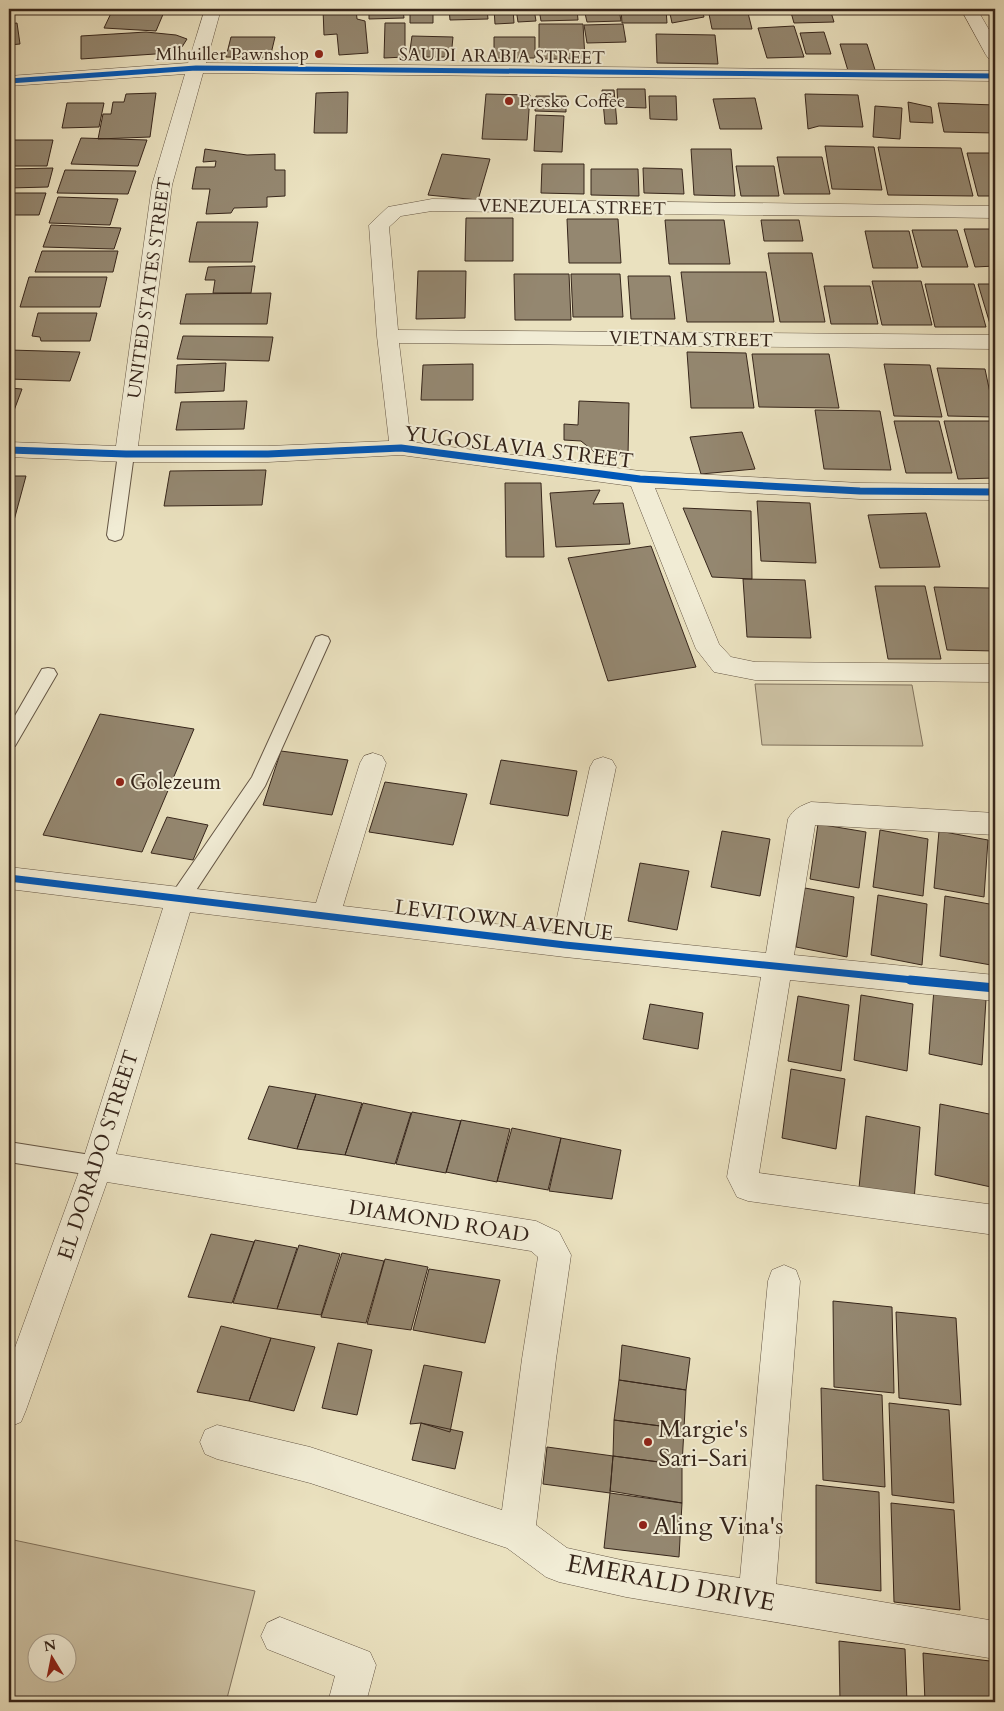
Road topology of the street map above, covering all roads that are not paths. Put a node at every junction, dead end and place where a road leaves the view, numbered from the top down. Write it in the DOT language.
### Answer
graph roads {
  1 [pos="213,9"];
  2 [pos="969,9"];
  3 [pos="995,55"];
  4 [pos="196,68"];
  5 [pos="995,76"];
  6 [pos="9,81"];
  7 [pos="995,212"];
  8 [pos="388,336"];
  9 [pos="995,342"];
  10 [pos="401,448"];
  11 [pos="9,450"];
  12 [pos="126,454"];
  13 [pos="640,479"];
  14 [pos="995,492"];
  15 [pos="115,535"];
  16 [pos="322,641"];
  17 [pos="48,674"];
  18 [pos="995,674"];
  19 [pos="9,741"];
  20 [pos="373,763"];
  21 [pos="603,766"];
  22 [pos="995,824"];
  23 [pos="9,878"];
  24 [pos="180,898"];
  25 [pos="326,916"];
  26 [pos="565,946"];
  27 [pos="778,968"];
  28 [pos="995,988"];
  29 [pos="9,1152"];
  30 [pos="97,1166"];
  31 [pos="995,1220"];
  32 [pos="784,1281"];
  33 [pos="9,1410"];
  34 [pos="217,1442"];
  35 [pos="517,1533"];
  36 [pos="756,1599"];
  37 [pos="280,1636"];
  38 [pos="995,1640"];
  39 [pos="347,1702"];
  1 -- 4 [label="street, UNITED STATES STREET"];
  2 -- 3 [label="street"];
  4 -- 5 [label="street, SAUDI ARABIA STREET"];
  4 -- 6 [label="street, SAUDI ARABIA STREET"];
  4 -- 12 [label="street, UNITED STATES STREET"];
  7 -- 8 [label="street, VENEZUELA STREET"];
  8 -- 9 [label="street, VIETNAM STREET"];
  8 -- 10 [label="street, VENEZUELA STREET"];
  10 -- 12 [label="street, YUGOSLAVIA STREET"];
  10 -- 13 [label="street, YUGOSLAVIA STREET"];
  11 -- 12 [label="street, YUGOSLAVIA STREET"];
  12 -- 15 [label="lane"];
  13 -- 14 [label="street, YUGOSLAVIA STREET"];
  13 -- 18 [label="street"];
  16 -- 24 [label="lane"];
  17 -- 19 [label="lane"];
  20 -- 25 [label="street"];
  21 -- 26 [label="street"];
  22 -- 27 [label="street"];
  23 -- 24 [label="street, LEVITOWN AVENUE"];
  24 -- 25 [label="street, LEVITOWN AVENUE"];
  24 -- 30 [label="street, EL DORADO STREET"];
  25 -- 26 [label="street, LEVITOWN AVENUE"];
  26 -- 27 [label="street, LEVITOWN AVENUE"];
  27 -- 28 [label="street, LEVITOWN AVENUE"];
  27 -- 31 [label="street"];
  29 -- 30 [label="lane"];
  30 -- 33 [label="street, EL DORADO STREET"];
  30 -- 35 [label="street, DIAMOND ROAD"];
  32 -- 36 [label="street"];
  34 -- 35 [label="street, EMERALD DRIVE"];
  35 -- 36 [label="street, EMERALD DRIVE"];
  36 -- 38 [label="street, EMERALD DRIVE"];
  37 -- 39 [label="street"];
}
